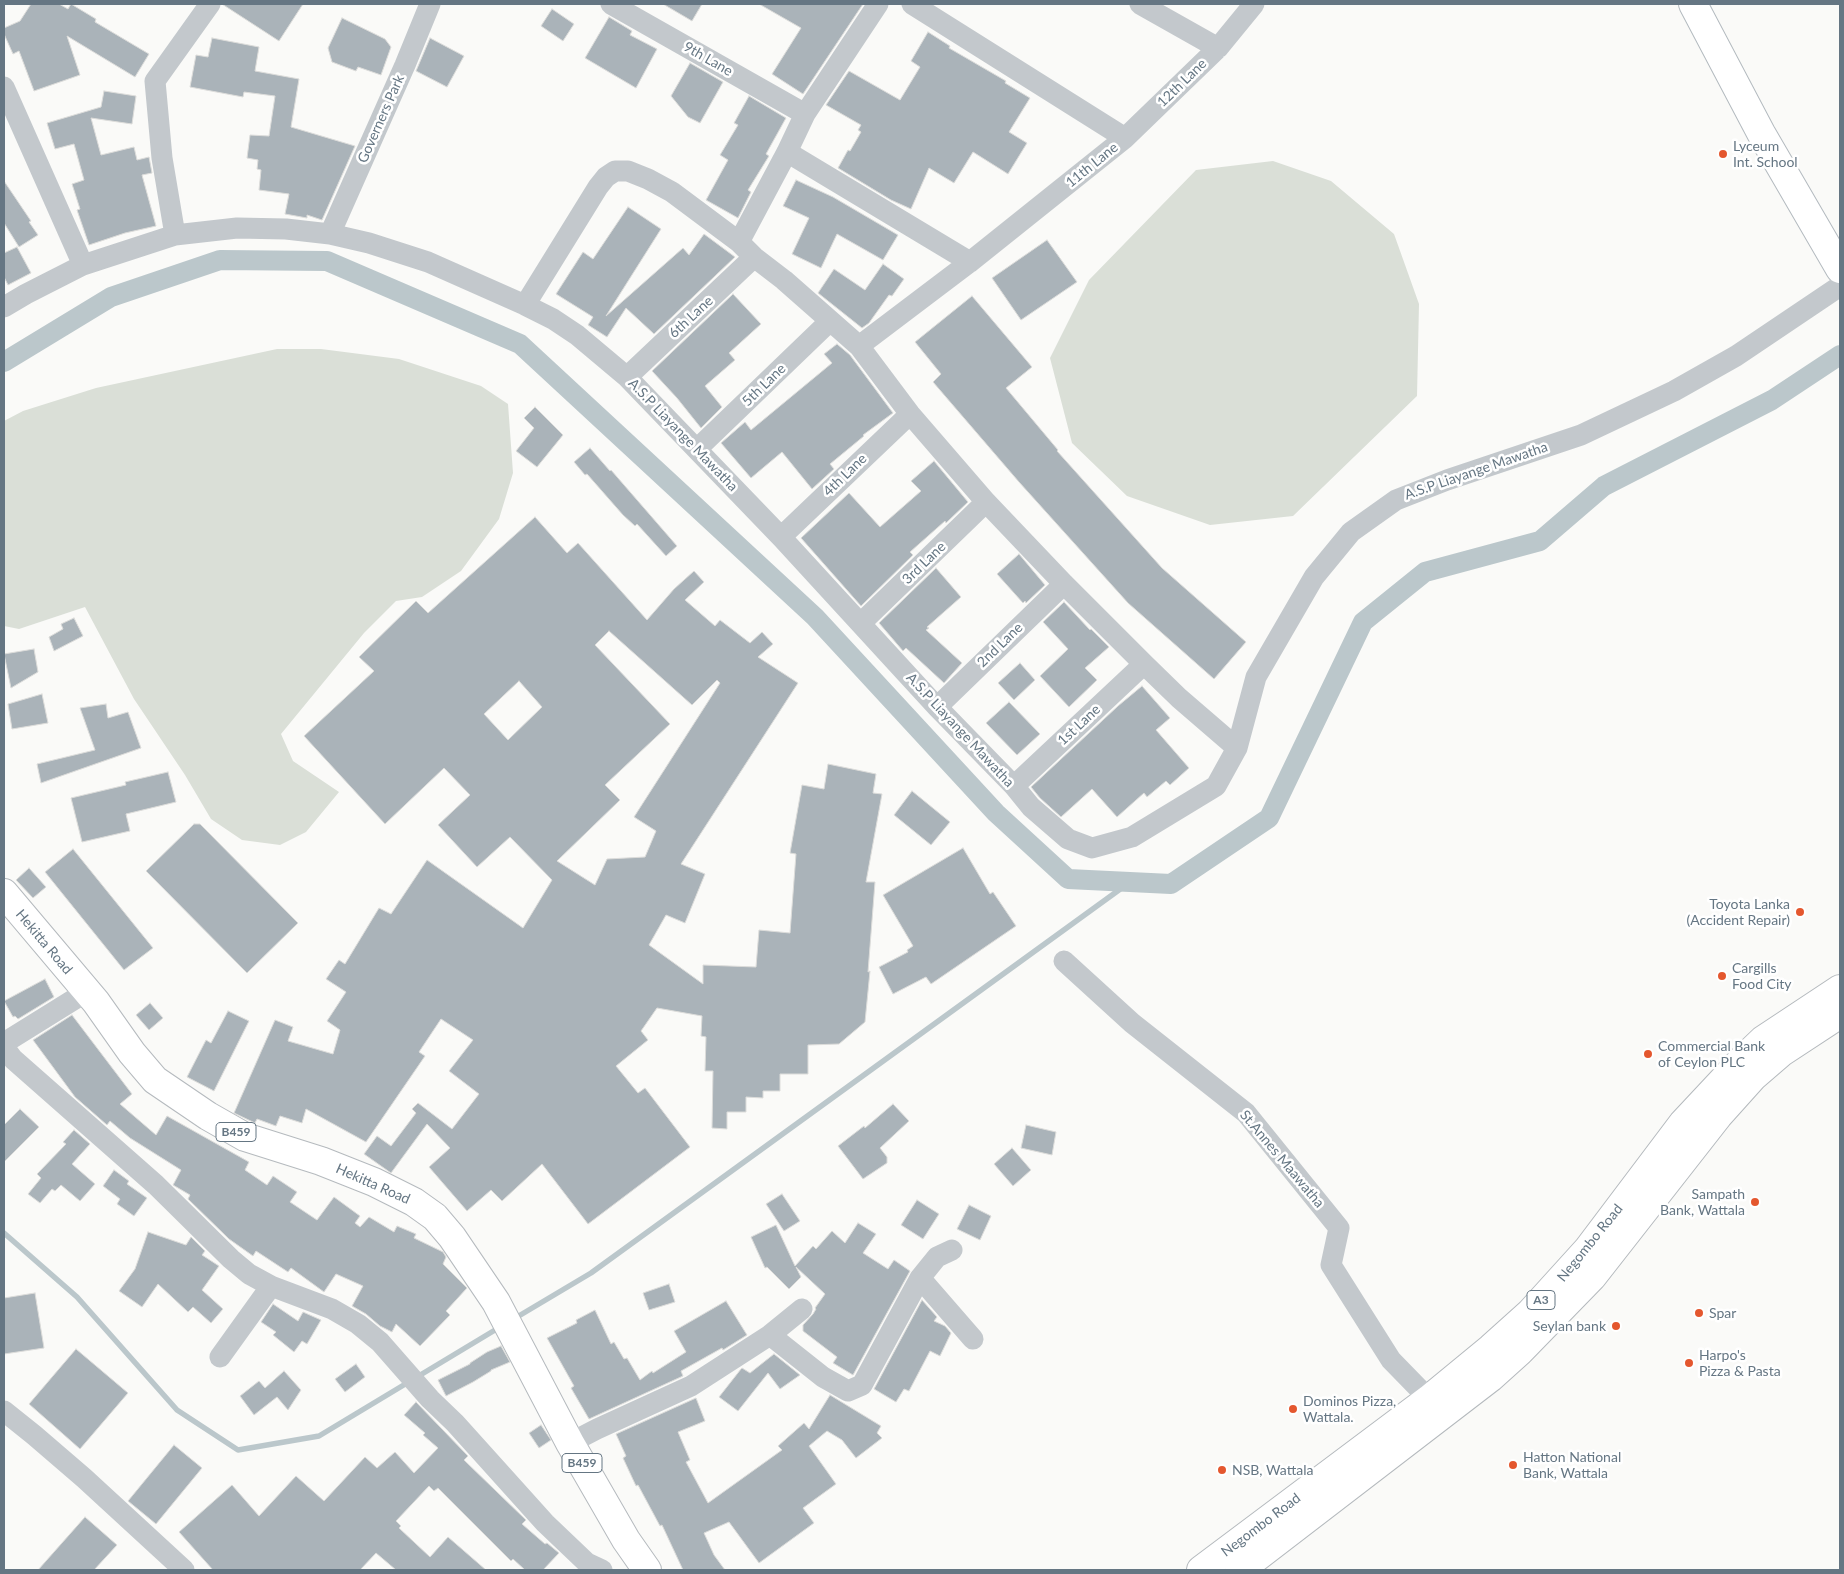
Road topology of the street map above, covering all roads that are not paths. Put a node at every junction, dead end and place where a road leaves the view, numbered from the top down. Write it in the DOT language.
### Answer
graph roads {
  1 [pos="210,4"];
  2 [pos="430,4"];
  3 [pos="611,4"];
  4 [pos="878,4"];
  5 [pos="912,4"];
  6 [pos="1140,4"];
  7 [pos="1254,4"];
  8 [pos="1693,4"];
  9 [pos="1218,48"];
  10 [pos="4,87"];
  11 [pos="805,114"];
  12 [pos="1126,138"];
  13 [pos="787,152"];
  14 [pos="330,234"];
  15 [pos="175,235"];
  16 [pos="739,242"];
  17 [pos="754,257"];
  18 [pos="970,262"];
  19 [pos="83,265"];
  20 [pos="1840,269"];
  21 [pos="1840,286"];
  22 [pos="525,305"];
  23 [pos="4,307"];
  24 [pos="830,321"];
  25 [pos="859,346"];
  26 [pos="627,377"];
  27 [pos="910,414"];
  28 [pos="697,449"];
  29 [pos="986,502"];
  30 [pos="781,537"];
  31 [pos="1064,584"];
  32 [pos="861,623"];
  33 [pos="1144,664"];
  34 [pos="937,707"];
  35 [pos="1237,748"];
  36 [pos="1014,786"];
  37 [pos="4,894"];
  38 [pos="1064,961"];
  39 [pos="1840,989"];
  40 [pos="86,992"];
  41 [pos="1840,1014"];
  42 [pos="4,1045"];
  43 [pos="952,1250"];
  44 [pos="920,1278"];
  45 [pos="271,1286"];
  46 [pos="802,1309"];
  47 [pos="770,1335"];
  48 [pos="973,1339"];
  49 [pos="220,1357"];
  50 [pos="1429,1399"];
  51 [pos="4,1412"];
  52 [pos="570,1443"];
  53 [pos="184,1570"];
  54 [pos="602,1570"];
  55 [pos="646,1570"];
  56 [pos="1201,1570"];
  57 [pos="1240,1570"];
  1 -- 15 [label="street"];
  2 -- 14 [label="street, Governers Park"];
  3 -- 11 [label="street, 9th Lane"];
  4 -- 11 [label="street"];
  5 -- 12 [label="street, 11th Lane"];
  6 -- 9 [label="street, 12th Lane"];
  7 -- 9 [label="street"];
  8 -- 20 [label="main road"];
  9 -- 12 [label="street, 12th Lane"];
  10 -- 19 [label="street"];
  11 -- 13 [label="street"];
  12 -- 18 [label="street, 11th Lane"];
  13 -- 16 [label="street"];
  13 -- 18 [label="street"];
  14 -- 15 [label="street, A.S.P Liayange Mawatha"];
  14 -- 22 [label="street, A.S.P Liayange Mawatha"];
  15 -- 19 [label="street, A.S.P Liayange Mawatha"];
  16 -- 17 [label="street"];
  16 -- 22 [label="street"];
  17 -- 24 [label="street"];
  17 -- 26 [label="street, 6th Lane"];
  18 -- 25 [label="street, 11th Lane"];
  19 -- 23 [label="street, A.S.P Liayange Mawatha"];
  21 -- 35 [label="street, A.S.P Liayange Mawatha"];
  22 -- 26 [label="street, A.S.P Liayange Mawatha"];
  24 -- 25 [label="street"];
  24 -- 28 [label="street, 5th Lane"];
  25 -- 27 [label="street"];
  26 -- 28 [label="street, A.S.P Liayange Mawatha"];
  27 -- 29 [label="street"];
  27 -- 30 [label="street, 4th Lane"];
  28 -- 30 [label="street, A.S.P Liayange Mawatha"];
  29 -- 31 [label="street"];
  29 -- 32 [label="street, 3rd Lane"];
  30 -- 32 [label="street, A.S.P Liayange Mawatha"];
  31 -- 33 [label="street"];
  31 -- 34 [label="street, 2nd Lane"];
  32 -- 34 [label="street, A.S.P Liayange Mawatha"];
  33 -- 35 [label="street"];
  33 -- 36 [label="street, 1st Lane"];
  34 -- 36 [label="street, A.S.P Liayange Mawatha"];
  35 -- 36 [label="street, A.S.P Liayange Mawatha"];
  37 -- 40 [label="main road, Hekitta Road / B459"];
  38 -- 50 [label="street, St.Annes Maawatha"];
  39 -- 50 [label="main road, Negombo Road / A3"];
  40 -- 42 [label="street"];
  40 -- 52 [label="main road, Hekitta Road / B459"];
  41 -- 57 [label="main road, Negombo Road / A3"];
  42 -- 45 [label="street"];
  43 -- 44 [label="street"];
  44 -- 47 [label="street"];
  44 -- 48 [label="street"];
  45 -- 49 [label="street"];
  45 -- 54 [label="street"];
  46 -- 47 [label="street"];
  47 -- 52 [label="street"];
  50 -- 56 [label="main road, Negombo Road / A3"];
  51 -- 53 [label="street"];
  52 -- 55 [label="main road, Hekitta Road / B459"];
}
